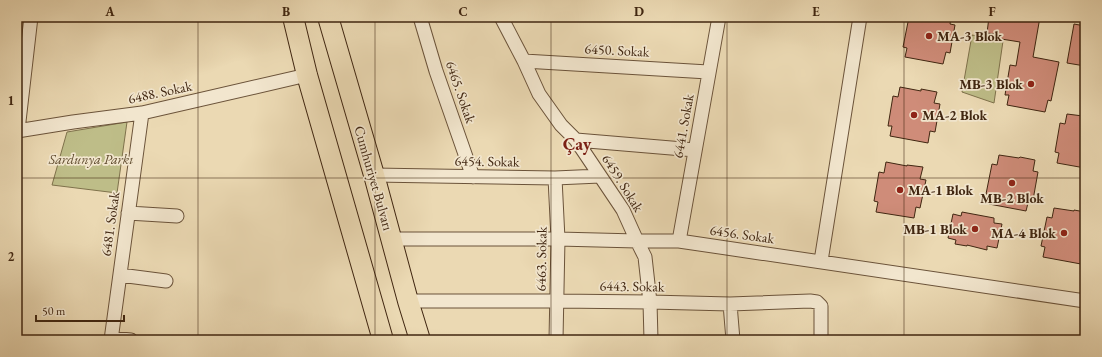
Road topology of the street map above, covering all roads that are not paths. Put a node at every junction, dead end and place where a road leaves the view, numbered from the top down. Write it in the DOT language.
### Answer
graph roads {
  1 [pos="31,17"];
  2 [pos="293,17"];
  3 [pos="328,17"];
  4 [pos="420,17"];
  5 [pos="501,17"];
  6 [pos="719,17"];
  7 [pos="860,17"];
  8 [pos="524,61"];
  9 [pos="708,72"];
  10 [pos="307,75"];
  11 [pos="142,113"];
  12 [pos="18,130"];
  13 [pos="576,140"];
  14 [pos="695,150"];
  15 [pos="374,175"];
  16 [pos="600,176"];
  17 [pos="473,177"];
  18 [pos="556,178"];
  19 [pos="128,213"];
  20 [pos="177,216"];
  21 [pos="392,239"];
  22 [pos="558,239"];
  23 [pos="679,240"];
  24 [pos="637,242"];
  25 [pos="821,261"];
  26 [pos="120,275"];
  27 [pos="166,281"];
  28 [pos="408,301"];
  29 [pos="556,301"];
  30 [pos="1085,301"];
  31 [pos="650,302"];
  32 [pos="730,304"];
  33 [pos="111,339"];
  34 [pos="131,340"];
  35 [pos="383,340"];
  36 [pos="420,340"];
  37 [pos="556,340"];
  38 [pos="651,340"];
  39 [pos="733,340"];
  40 [pos="821,340"];
  1 -- 12 [label="street"];
  2 -- 10 [label="highway"];
  3 -- 15 [label="highway, Cumhuriyet Bulvarı"];
  4 -- 17 [label="street, 6465. Sokak"];
  5 -- 8 [label="street, 6459. Sokak"];
  6 -- 9 [label="street, 6441. Sokak"];
  7 -- 25 [label="street"];
  8 -- 9 [label="street, 6450. Sokak"];
  8 -- 13 [label="street, 6459. Sokak"];
  9 -- 14 [label="street, 6441. Sokak"];
  10 -- 11 [label="street, 6488. Sokak"];
  10 -- 35 [label="highway"];
  11 -- 12 [label="street, 6488. Sokak"];
  11 -- 19 [label="street, 6481. Sokak"];
  13 -- 14 [label="street"];
  13 -- 16 [label="street, 6459. Sokak"];
  14 -- 23 [label="street, 6441. Sokak"];
  15 -- 17 [label="street, 6454. Sokak"];
  15 -- 21 [label="highway, Cumhuriyet Bulvarı"];
  16 -- 18 [label="street, 6454. Sokak"];
  16 -- 24 [label="street, 6459. Sokak"];
  17 -- 18 [label="street, 6454. Sokak"];
  18 -- 22 [label="street, 6463. Sokak"];
  19 -- 20 [label="street"];
  19 -- 26 [label="street, 6481. Sokak"];
  21 -- 22 [label="street, 6456. Sokak"];
  21 -- 28 [label="highway, Cumhuriyet Bulvarı"];
  22 -- 24 [label="street, 6456. Sokak"];
  22 -- 29 [label="street, 6463. Sokak"];
  23 -- 24 [label="street, 6456. Sokak"];
  23 -- 25 [label="street, 6456. Sokak"];
  24 -- 31 [label="street, 6459. Sokak"];
  25 -- 30 [label="street, 6456. Sokak"];
  26 -- 27 [label="street"];
  26 -- 33 [label="street, 6481. Sokak"];
  28 -- 29 [label="street, 6443. Sokak"];
  28 -- 36 [label="highway, Cumhuriyet Bulvarı"];
  29 -- 31 [label="street, 6443. Sokak"];
  29 -- 37 [label="street, 6463. Sokak"];
  31 -- 32 [label="street, 6443. Sokak"];
  31 -- 38 [label="street, 6459. Sokak"];
  32 -- 39 [label="street"];
  32 -- 40 [label="street, 6443. Sokak"];
  33 -- 34 [label="street"];
}
